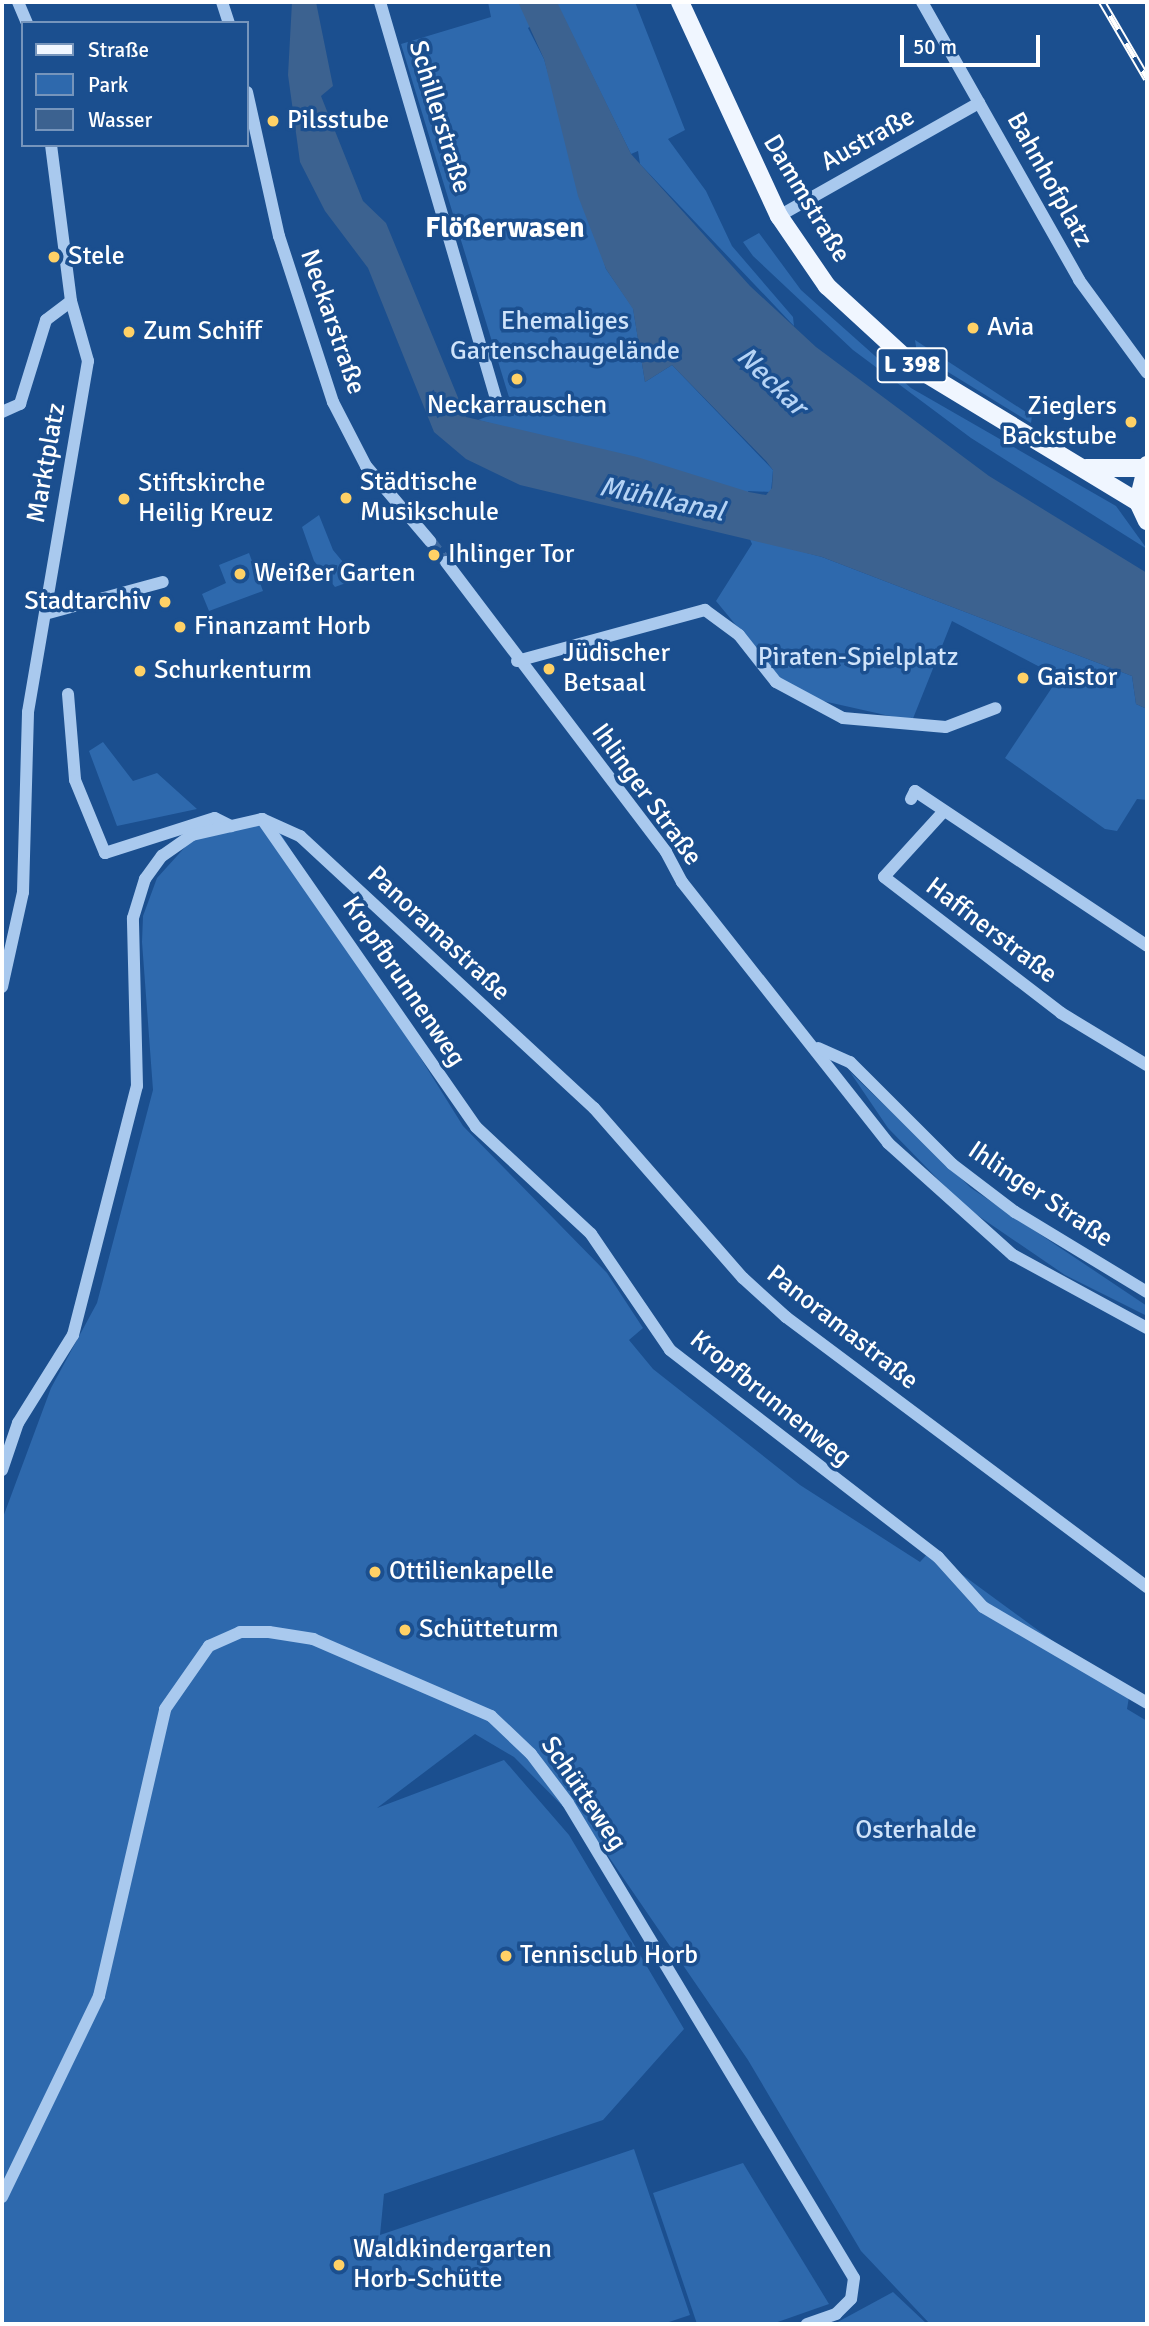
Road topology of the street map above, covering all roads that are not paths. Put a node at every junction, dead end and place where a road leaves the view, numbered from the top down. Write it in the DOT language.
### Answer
graph roads {
  1 [pos="18,2"];
  2 [pos="222,2"];
  3 [pos="380,2"];
  4 [pos="680,2"];
  5 [pos="922,2"];
  6 [pos="26,21"];
  7 [pos="228,21"];
  8 [pos="248,96"];
  9 [pos="979,103"];
  10 [pos="51,147"];
  11 [pos="779,216"];
  12 [pos="71,301"];
  13 [pos="1147,373"];
  14 [pos="498,406"];
  15 [pos="2,412"];
  16 [pos="1146,467"];
  17 [pos="1085,468"];
  18 [pos="1138,502"];
  19 [pos="1147,522"];
  20 [pos="430,541"];
  21 [pos="446,562"];
  22 [pos="163,582"];
  23 [pos="45,614"];
  24 [pos="517,661"];
  25 [pos="68,694"];
  26 [pos="996,708"];
  27 [pos="911,799"];
  28 [pos="944,811"];
  29 [pos="262,819"];
  30 [pos="231,826"];
  31 [pos="1147,946"];
  32 [pos="2,987"];
  33 [pos="817,1048"];
  34 [pos="1147,1065"];
  35 [pos="1147,1292"];
  36 [pos="1147,1328"];
  37 [pos="2,1470"];
  38 [pos="1147,1587"];
  39 [pos="1147,1703"];
  40 [pos="2,2197"];
  41 [pos="807,2324"];
  1 -- 6 [label="street"];
  2 -- 7 [label="street"];
  3 -- 14 [label="street, Schillerstraße"];
  4 -- 11 [label="main road, Dammstraße / L 398"];
  5 -- 9 [label="street, Bahnhofplatz"];
  8 -- 20 [label="street, Neckarstraße"];
  9 -- 11 [label="street, Austraße"];
  9 -- 13 [label="street, Bahnhofplatz"];
  10 -- 12 [label="street, Marktplatz"];
  11 -- 17 [label="main road, Dammstraße / L 398"];
  12 -- 15 [label="street, Marktplatz"];
  12 -- 23 [label="street, Marktplatz"];
  16 -- 17 [label="main road, Dammstraße"];
  16 -- 18 [label="main road"];
  17 -- 18 [label="main road, Dammstraße / L 398"];
  18 -- 19 [label="main road"];
  21 -- 24 [label="street, Ihlinger Straße"];
  22 -- 23 [label="street"];
  23 -- 32 [label="street, Marktplatz"];
  24 -- 26 [label="street"];
  24 -- 33 [label="street, Ihlinger Straße"];
  25 -- 30 [label="street"];
  27 -- 28 [label="street"];
  28 -- 31 [label="street"];
  28 -- 34 [label="street, Haffnerstraße"];
  29 -- 30 [label="street"];
  29 -- 38 [label="street, Panoramastraße"];
  29 -- 39 [label="street, Kropfbrunnenweg"];
  30 -- 37 [label="street"];
  33 -- 35 [label="street, Ihlinger Straße"];
  33 -- 36 [label="street, Ihlinger Straße"];
  40 -- 41 [label="street, Schütteweg"];
}
